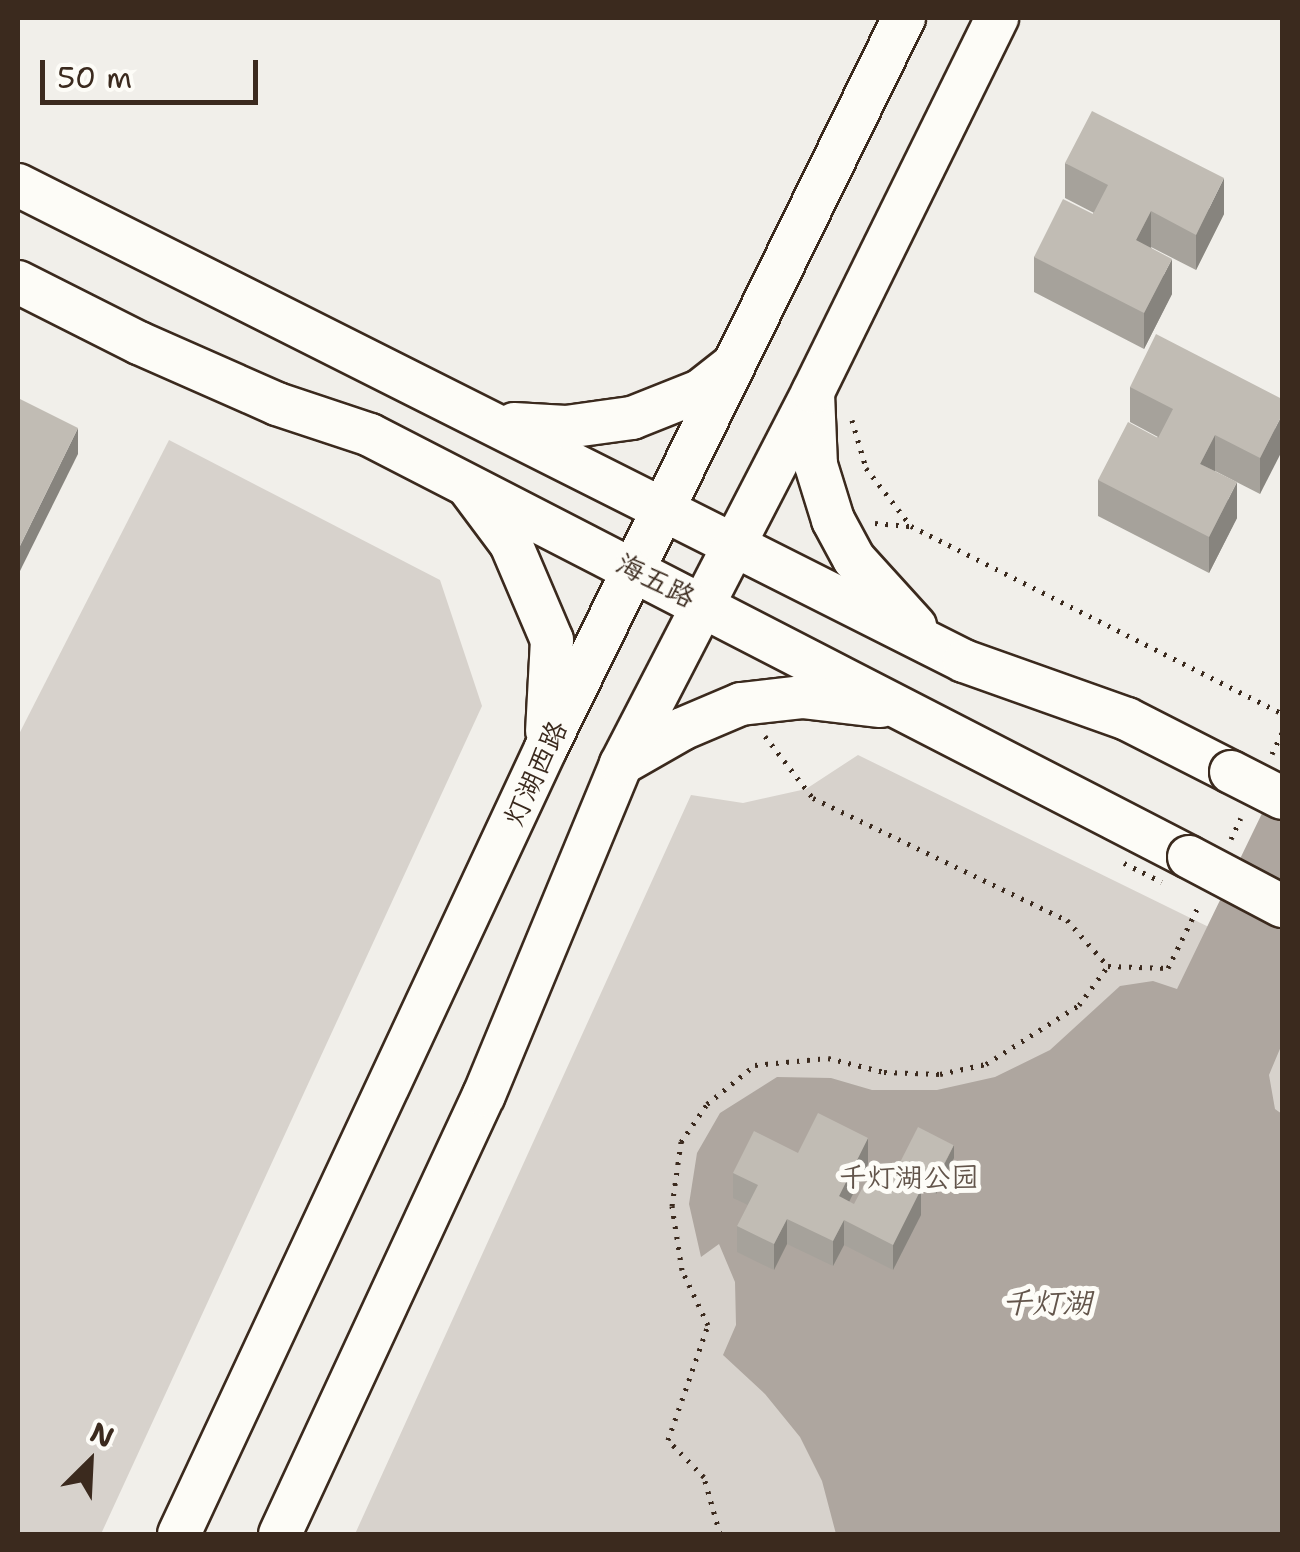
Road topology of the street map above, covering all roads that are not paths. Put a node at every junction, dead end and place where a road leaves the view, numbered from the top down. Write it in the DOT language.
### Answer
graph roads {
  1 [pos="904,18"];
  2 [pos="997,18"];
  3 [pos="18,185"];
  4 [pos="18,282"];
  5 [pos="737,361"];
  6 [pos="830,398"];
  7 [pos="496,422"];
  8 [pos="464,481"];
  9 [pos="662,507"];
  10 [pos="734,544"];
  11 [pos="634,569"];
  12 [pos="704,604"];
  13 [pos="932,645"];
  14 [pos="906,709"];
  15 [pos="546,748"];
  16 [pos="621,764"];
  17 [pos="1260,779"];
  18 [pos="1282,906"];
  19 [pos="179,1534"];
  20 [pos="280,1534"];
  1 -- 5 [label="main road, 灯湖西路"];
  2 -- 6 [label="main road"];
  3 -- 7 [label="main road"];
  4 -- 8 [label="main road, 海五路"];
  5 -- 7 [label="main road"];
  5 -- 9 [label="main road, 灯湖西路"];
  6 -- 10 [label="main road"];
  6 -- 13 [label="main road"];
  7 -- 9 [label="main road"];
  8 -- 11 [label="main road, 海五路"];
  8 -- 15 [label="main road"];
  9 -- 10 [label="main road"];
  9 -- 11 [label="main road, 灯湖西路"];
  10 -- 12 [label="main road"];
  10 -- 13 [label="main road"];
  11 -- 12 [label="main road, 海五路"];
  11 -- 15 [label="main road, 灯湖西路"];
  12 -- 14 [label="main road, 海五路"];
  12 -- 16 [label="main road"];
  13 -- 17 [label="main road"];
  14 -- 16 [label="main road"];
  14 -- 18 [label="main road, 海五路, bridge"];
  15 -- 19 [label="main road, 灯湖西路"];
  16 -- 20 [label="main road"];
}
